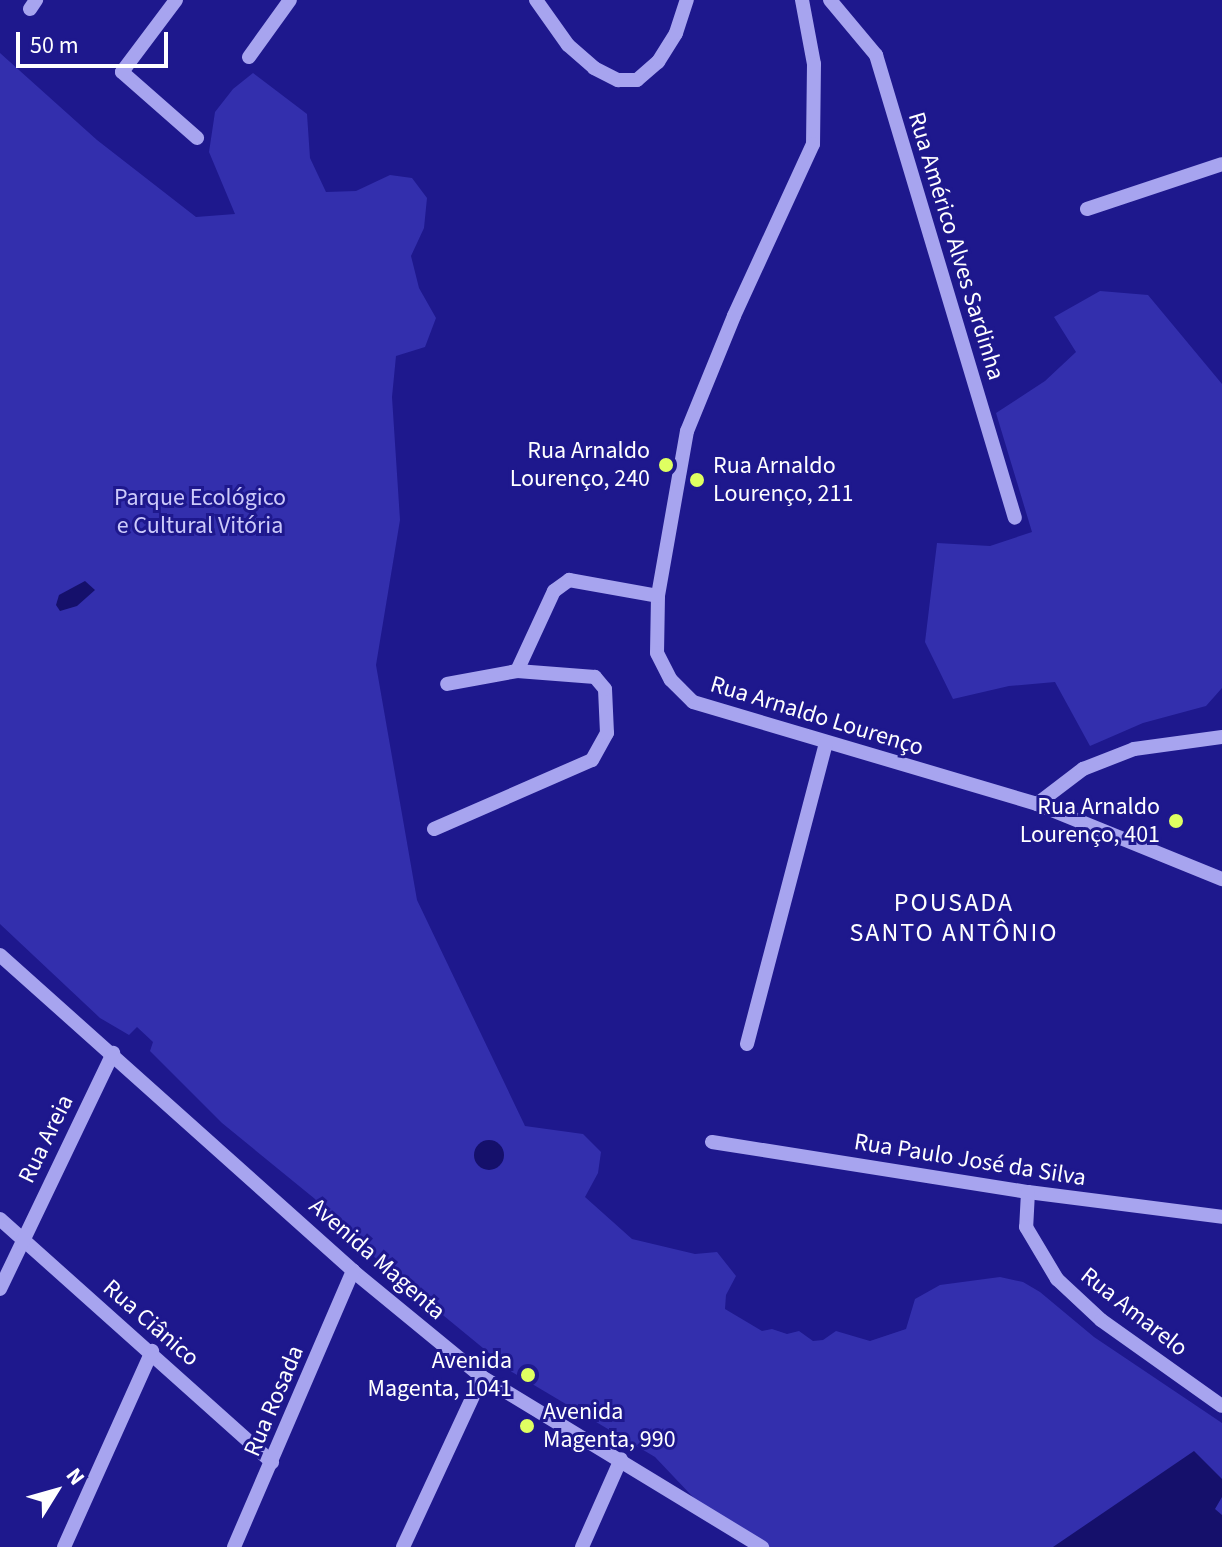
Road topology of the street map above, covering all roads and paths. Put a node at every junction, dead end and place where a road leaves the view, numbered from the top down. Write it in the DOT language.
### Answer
graph roads {
  1 [pos="176,0"];
  2 [pos="290,0"];
  3 [pos="536,0"];
  4 [pos="687,0"];
  5 [pos="802,0"];
  6 [pos="830,0"];
  7 [pos="249,57"];
  8 [pos="197,138"];
  9 [pos="1222,164"];
  10 [pos="1087,209"];
  11 [pos="1015,518"];
  12 [pos="658,596"];
  13 [pos="517,671"];
  14 [pos="447,684"];
  15 [pos="1222,737"];
  16 [pos="826,743"];
  17 [pos="1037,804"];
  18 [pos="434,829"];
  19 [pos="1222,879"];
  20 [pos="0,955"];
  21 [pos="747,1044"];
  22 [pos="113,1053"];
  23 [pos="712,1142"];
  24 [pos="1028,1192"];
  25 [pos="1222,1217"];
  26 [pos="0,1219"];
  27 [pos="22,1239"];
  28 [pos="353,1271"];
  29 [pos="0,1289"];
  30 [pos="152,1351"];
  31 [pos="482,1377"];
  32 [pos="1222,1406"];
  33 [pos="621,1459"];
  34 [pos="272,1462"];
  35 [pos="756,1545"];
  36 [pos="64,1547"];
  37 [pos="234,1547"];
  38 [pos="403,1547"];
  39 [pos="582,1547"];
  1 -- 8 [label="street"];
  2 -- 7 [label="street"];
  3 -- 4 [label="street"];
  5 -- 12 [label="street, Rua Arnaldo Lourenço"];
  6 -- 11 [label="street, Rua Américo Alves Sardinha"];
  9 -- 10 [label="street"];
  12 -- 13 [label="street"];
  12 -- 16 [label="street, Rua Arnaldo Lourenço"];
  13 -- 14 [label="street"];
  13 -- 18 [label="street"];
  15 -- 17 [label="street"];
  16 -- 17 [label="street, Rua Arnaldo Lourenço"];
  16 -- 21 [label="street"];
  17 -- 19 [label="street, Rua Arnaldo Lourenço"];
  20 -- 22 [label="street, Avenida Magenta"];
  22 -- 27 [label="street, Rua Areia"];
  22 -- 28 [label="street, Avenida Magenta"];
  23 -- 24 [label="street, Rua Paulo José da Silva"];
  24 -- 25 [label="street, Rua Paulo José da Silva"];
  24 -- 32 [label="street, Rua Amarelo"];
  26 -- 27 [label="street, Rua Ciânico"];
  27 -- 29 [label="street, Rua Areia"];
  27 -- 30 [label="street, Rua Ciânico"];
  28 -- 31 [label="street, Avenida Magenta"];
  28 -- 34 [label="street, Rua Rosada"];
  30 -- 34 [label="street, Rua Ciânico"];
  30 -- 36 [label="street"];
  31 -- 33 [label="street, Avenida Magenta"];
  31 -- 38 [label="street"];
  33 -- 35 [label="street, Avenida Magenta"];
  33 -- 39 [label="street"];
  34 -- 37 [label="street, Rua Rosada"];
}
